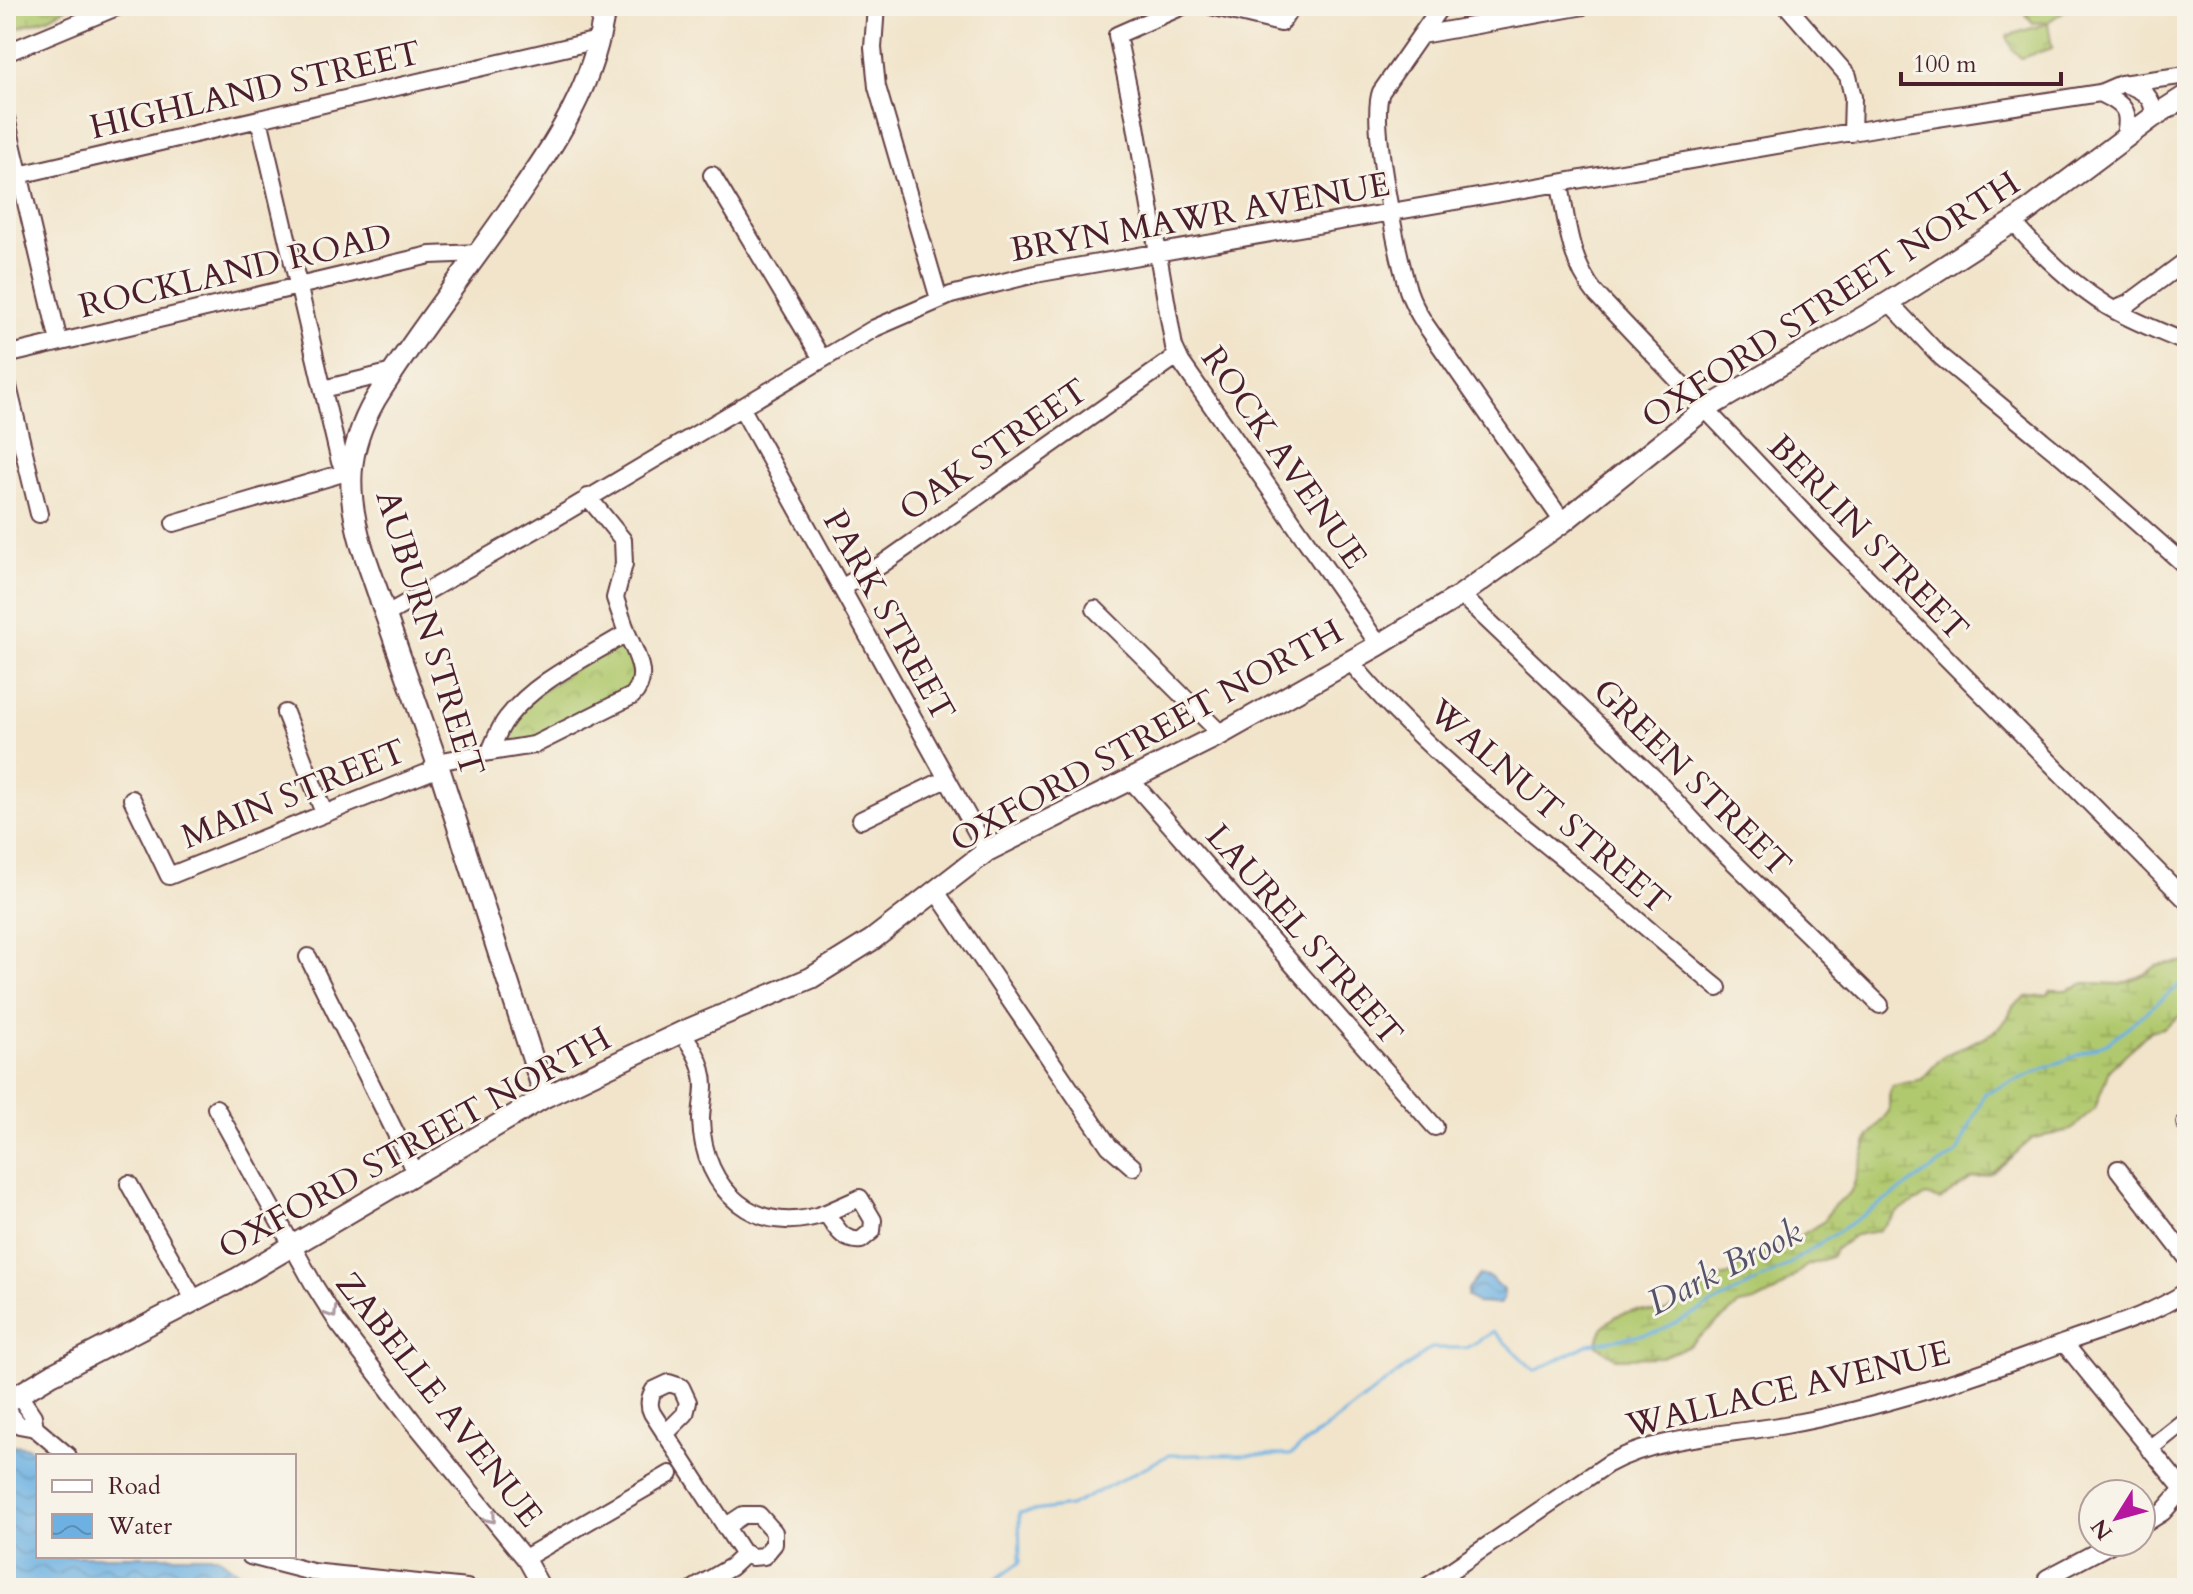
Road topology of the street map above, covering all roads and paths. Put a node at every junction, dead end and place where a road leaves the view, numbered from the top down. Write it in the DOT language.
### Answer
graph roads {
  1 [pos="119,6"];
  2 [pos="605,6"];
  3 [pos="876,6"];
  4 [pos="1183,6"];
  5 [pos="1211,6"];
  6 [pos="1292,6"];
  7 [pos="1441,6"];
  8 [pos="1584,6"];
  9 [pos="1787,6"];
  10 [pos="1421,35"];
  11 [pos="598,40"];
  12 [pos="6,53"];
  13 [pos="2187,75"];
  14 [pos="2124,84"];
  15 [pos="2100,93"];
  16 [pos="2187,95"];
  17 [pos="2153,117"];
  18 [pos="6,118"];
  19 [pos="259,119"];
  20 [pos="1852,133"];
  21 [pos="2124,139"];
  22 [pos="19,175"];
  23 [pos="712,175"];
  24 [pos="1560,184"];
  25 [pos="1391,214"];
  26 [pos="2013,222"];
  27 [pos="479,253"];
  28 [pos="1158,253"];
  29 [pos="2187,260"];
  30 [pos="298,286"];
  31 [pos="939,299"];
  32 [pos="1889,302"];
  33 [pos="2114,310"];
  34 [pos="59,342"];
  35 [pos="2184,345"];
  36 [pos="6,355"];
  37 [pos="1177,356"];
  38 [pos="822,359"];
  39 [pos="393,372"];
  40 [pos="6,378"];
  41 [pos="323,389"];
  42 [pos="741,407"];
  43 [pos="1704,409"];
  44 [pos="350,471"];
  45 [pos="588,497"];
  46 [pos="39,514"];
  47 [pos="1563,522"];
  48 [pos="174,523"];
  49 [pos="2187,567"];
  50 [pos="841,588"];
  51 [pos="1461,595"];
  52 [pos="1095,609"];
  53 [pos="387,614"];
  54 [pos="627,633"];
  55 [pos="1379,645"];
  56 [pos="1350,661"];
  57 [pos="285,713"];
  58 [pos="1221,734"];
  59 [pos="490,752"];
  60 [pos="437,762"];
  61 [pos="946,779"];
  62 [pos="1130,779"];
  63 [pos="132,799"];
  64 [pos="324,813"];
  65 [pos="861,820"];
  66 [pos="987,851"];
  67 [pos="935,890"];
  68 [pos="2187,901"];
  69 [pos="308,957"];
  70 [pos="1718,988"];
  71 [pos="1880,1005"];
  72 [pos="682,1032"];
  73 [pos="545,1097"];
  74 [pos="216,1108"];
  75 [pos="1435,1127"];
  76 [pos="1133,1167"];
  77 [pos="2118,1169"];
  78 [pos="415,1172"];
  79 [pos="129,1184"];
  80 [pos="826,1213"];
  81 [pos="292,1245"];
  82 [pos="2187,1258"];
  83 [pos="2187,1291"];
  84 [pos="195,1301"];
  85 [pos="2064,1343"];
  86 [pos="10,1402"];
  87 [pos="2187,1419"];
  88 [pos="665,1434"];
  89 [pos="2149,1449"];
  90 [pos="66,1454"];
  91 [pos="670,1474"];
  92 [pos="2185,1492"];
  93 [pos="2157,1516"];
  94 [pos="725,1527"];
  95 [pos="745,1554"];
  96 [pos="258,1558"];
  97 [pos="525,1558"];
  98 [pos="2085,1558"];
  99 [pos="2047,1578"];
  100 [pos="467,1588"];
  101 [pos="542,1588"];
  102 [pos="695,1588"];
  103 [pos="1425,1588"];
  1 -- 12 [label="street"];
  2 -- 11 [label="main road, AUBURN STREET"];
  3 -- 31 [label="street"];
  4 -- 28 [label="street, ROCK AVENUE"];
  5 -- 6 [label="street"];
  7 -- 10 [label="street"];
  8 -- 10 [label="street"];
  9 -- 20 [label="street"];
  10 -- 25 [label="street"];
  11 -- 19 [label="street, HIGHLAND STREET"];
  11 -- 27 [label="main road, AUBURN STREET"];
  13 -- 14 [label="street, BRYN MAWR AVENUE"];
  14 -- 15 [label="street, BRYN MAWR AVENUE"];
  14 -- 17 [label="street"];
  15 -- 20 [label="street, BRYN MAWR AVENUE"];
  15 -- 21 [label="street"];
  16 -- 17 [label="main road, OXFORD STREET NORTH"];
  17 -- 21 [label="main road, OXFORD STREET NORTH"];
  18 -- 22 [label="street"];
  19 -- 22 [label="street, HIGHLAND STREET"];
  19 -- 30 [label="street"];
  20 -- 24 [label="street, BRYN MAWR AVENUE"];
  21 -- 26 [label="main road, OXFORD STREET NORTH"];
  22 -- 34 [label="street"];
  23 -- 38 [label="street"];
  24 -- 25 [label="street, BRYN MAWR AVENUE"];
  24 -- 43 [label="street, BERLIN STREET"];
  25 -- 28 [label="street, BRYN MAWR AVENUE"];
  25 -- 47 [label="street"];
  26 -- 32 [label="main road, OXFORD STREET NORTH"];
  26 -- 33 [label="street"];
  27 -- 30 [label="street, ROCKLAND ROAD"];
  27 -- 39 [label="main road, AUBURN STREET"];
  28 -- 31 [label="street, BRYN MAWR AVENUE"];
  28 -- 37 [label="street, ROCK AVENUE"];
  29 -- 33 [label="street"];
  30 -- 34 [label="street, ROCKLAND ROAD"];
  30 -- 41 [label="street"];
  31 -- 38 [label="street, BRYN MAWR AVENUE"];
  32 -- 43 [label="main road, OXFORD STREET NORTH"];
  32 -- 49 [label="street"];
  33 -- 35 [label="street"];
  34 -- 36 [label="street, ROCKLAND ROAD"];
  37 -- 50 [label="street, OAK STREET"];
  37 -- 55 [label="street, ROCK AVENUE"];
  38 -- 42 [label="street, BRYN MAWR AVENUE"];
  39 -- 41 [label="street"];
  39 -- 44 [label="main road, AUBURN STREET"];
  40 -- 46 [label="street"];
  41 -- 44 [label="street"];
  42 -- 45 [label="street, BRYN MAWR AVENUE"];
  42 -- 50 [label="street, PARK STREET"];
  43 -- 47 [label="main road, OXFORD STREET NORTH"];
  43 -- 68 [label="street, BERLIN STREET"];
  44 -- 48 [label="street"];
  44 -- 53 [label="main road, AUBURN STREET"];
  45 -- 53 [label="street, BRYN MAWR AVENUE"];
  45 -- 54 [label="street"];
  47 -- 51 [label="main road, OXFORD STREET NORTH"];
  50 -- 61 [label="street, PARK STREET"];
  51 -- 55 [label="main road, OXFORD STREET NORTH"];
  51 -- 71 [label="street, GREEN STREET"];
  52 -- 58 [label="street"];
  53 -- 60 [label="main road, AUBURN STREET"];
  54 -- 59 [label="street"];
  54 -- 59 [label="street"];
  55 -- 56 [label="main road, OXFORD STREET NORTH"];
  56 -- 58 [label="main road, OXFORD STREET NORTH"];
  56 -- 70 [label="street, WALNUT STREET"];
  57 -- 64 [label="street"];
  58 -- 62 [label="main road, OXFORD STREET NORTH"];
  59 -- 60 [label="street"];
  60 -- 64 [label="street, MAIN STREET"];
  60 -- 73 [label="main road, AUBURN STREET"];
  61 -- 65 [label="street"];
  61 -- 66 [label="street, PARK STREET"];
  62 -- 66 [label="main road, OXFORD STREET NORTH"];
  62 -- 75 [label="street, LAUREL STREET"];
  63 -- 64 [label="street, MAIN STREET"];
  66 -- 67 [label="main road, OXFORD STREET NORTH"];
  67 -- 72 [label="main road, OXFORD STREET NORTH"];
  67 -- 76 [label="street"];
  69 -- 78 [label="street"];
  72 -- 73 [label="main road, OXFORD STREET NORTH"];
  72 -- 80 [label="street"];
  73 -- 78 [label="main road, OXFORD STREET NORTH"];
  74 -- 81 [label="street, ZABELLE AVENUE"];
  77 -- 82 [label="street"];
  78 -- 81 [label="main road, OXFORD STREET NORTH"];
  79 -- 84 [label="street"];
  81 -- 84 [label="main road, OXFORD STREET NORTH"];
  81 -- 97 [label="street, ZABELLE AVENUE, one-way"];
  83 -- 85 [label="street, WALLACE AVENUE"];
  84 -- 86 [label="main road, OXFORD STREET NORTH"];
  85 -- 89 [label="street"];
  85 -- 103 [label="street, WALLACE AVENUE"];
  86 -- 90 [label="street"];
  87 -- 89 [label="street"];
  88 -- 94 [label="street"];
  89 -- 92 [label="street"];
  91 -- 97 [label="street"];
  92 -- 93 [label="street"];
  94 -- 95 [label="street"];
  94 -- 95 [label="street"];
  95 -- 102 [label="street"];
  96 -- 100 [label="street"];
  97 -- 101 [label="street, ZABELLE AVENUE"];
  98 -- 99 [label="street"];
}
